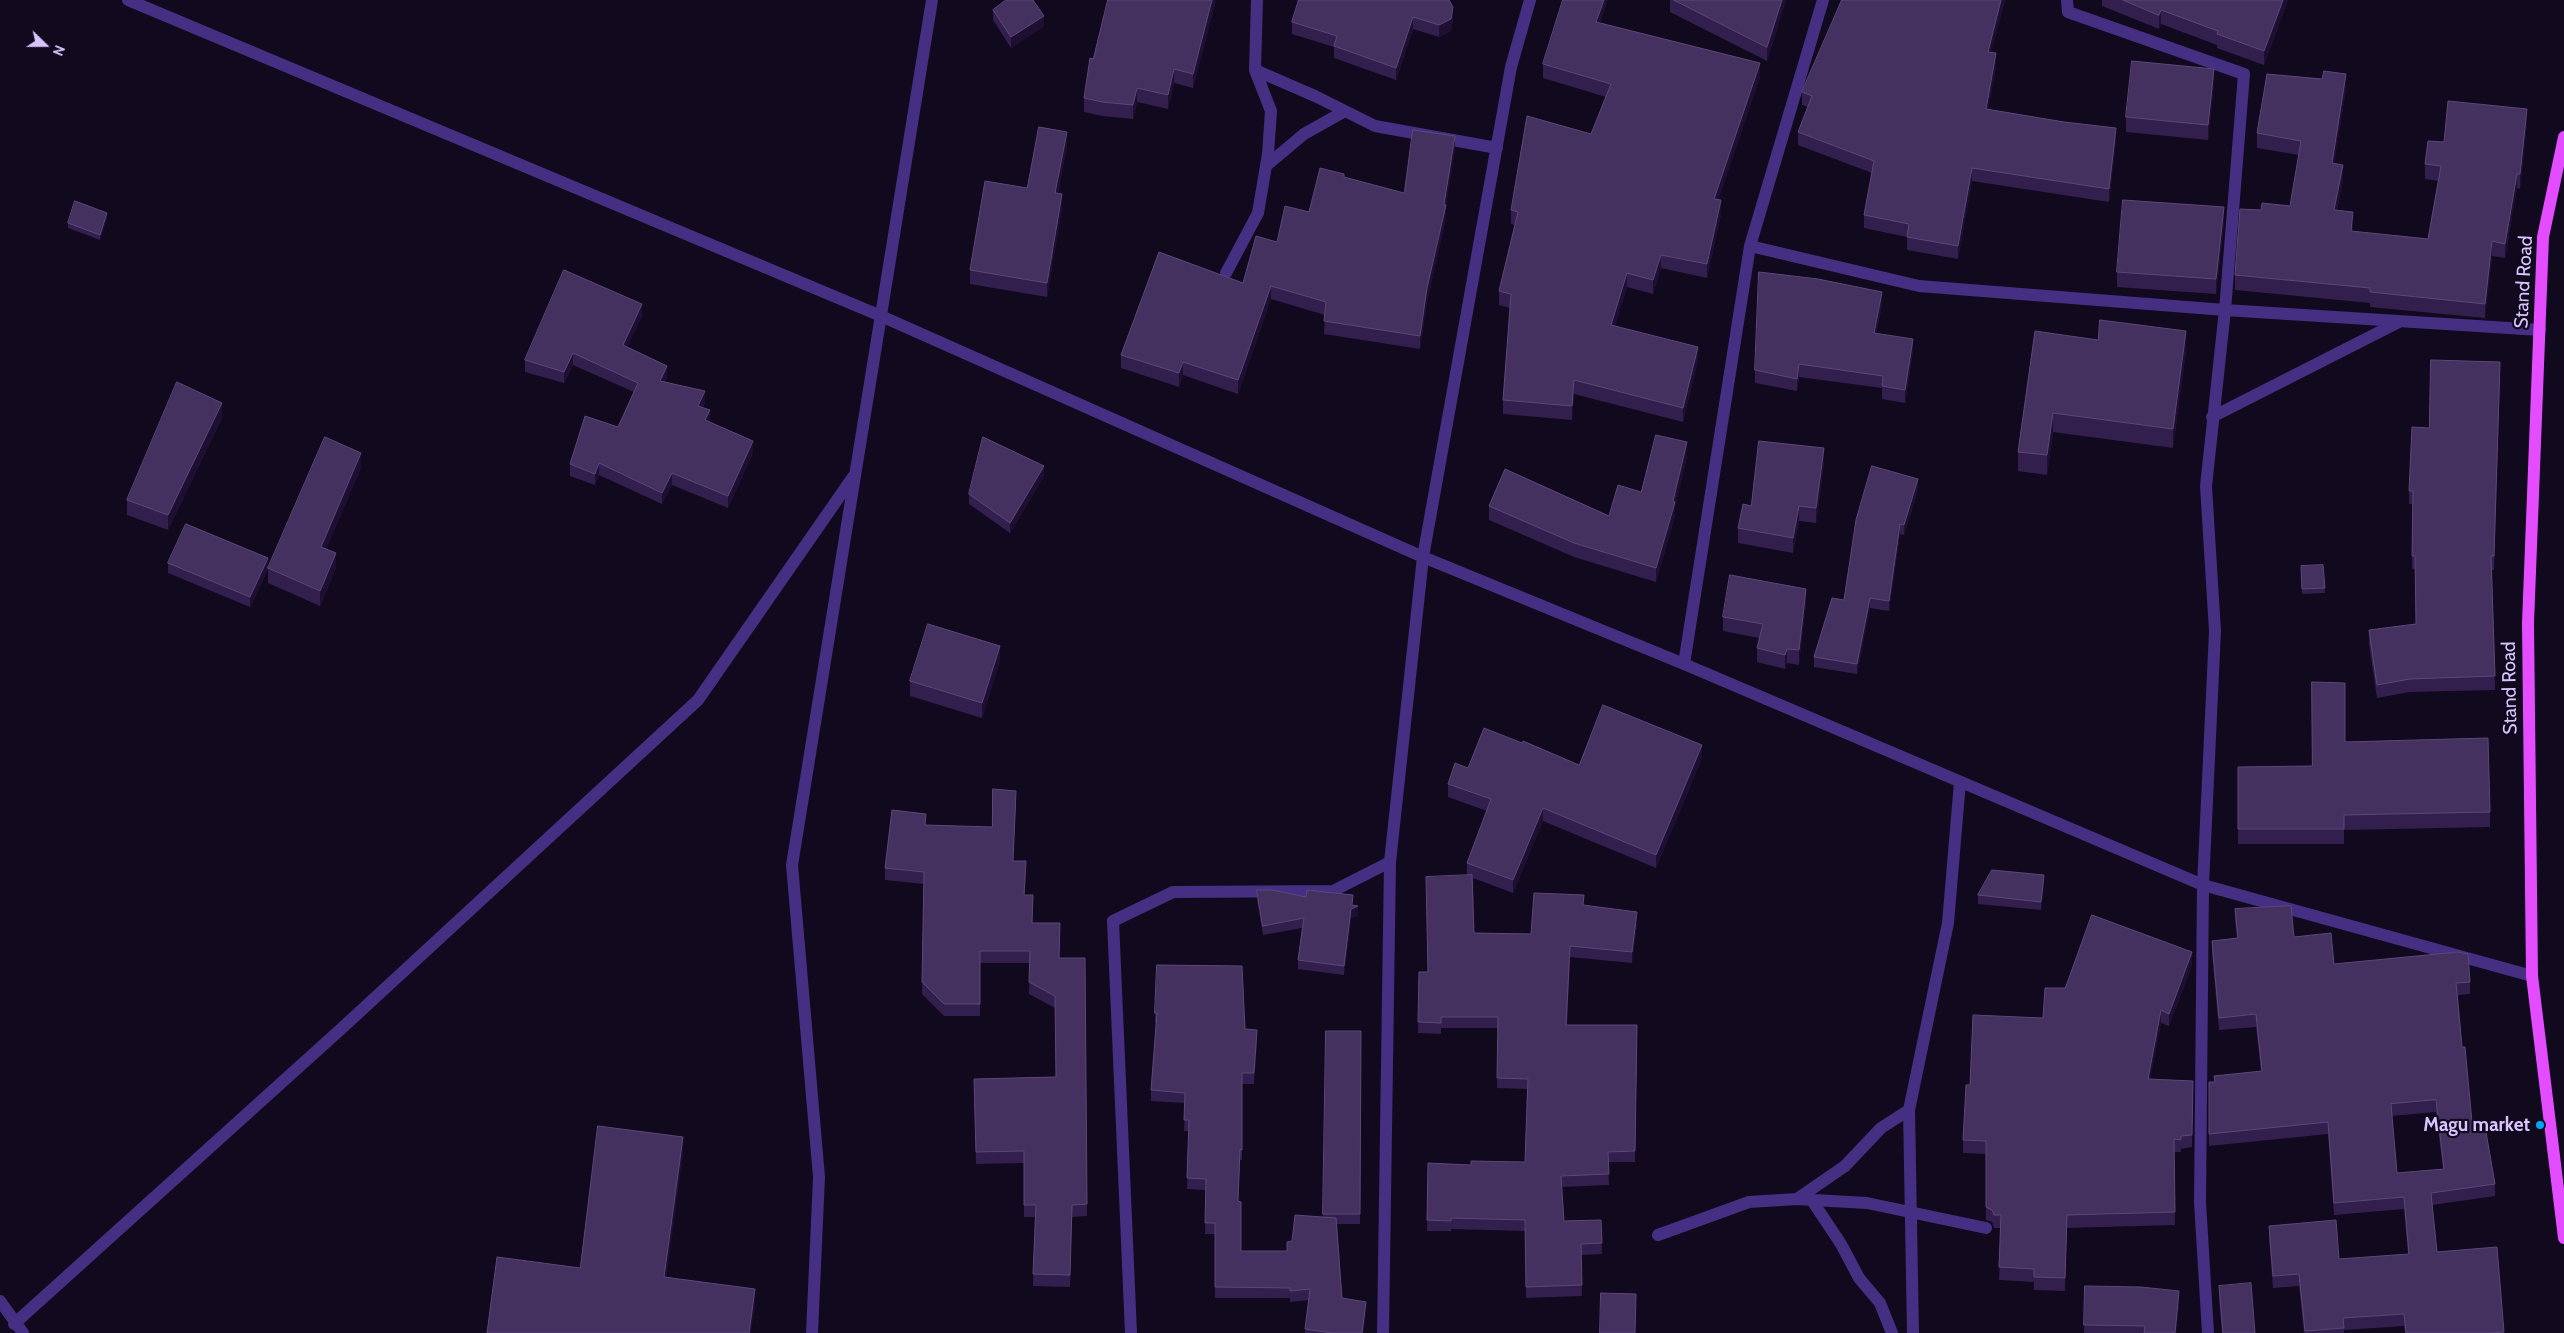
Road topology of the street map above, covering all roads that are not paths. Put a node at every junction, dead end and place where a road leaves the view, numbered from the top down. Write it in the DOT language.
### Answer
graph roads {
  1 [pos="128,0"];
  2 [pos="932,0"];
  3 [pos="1257,0"];
  4 [pos="1530,0"];
  5 [pos="1823,0"];
  6 [pos="2067,0"];
  7 [pos="1255,70"];
  8 [pos="1345,111"];
  9 [pos="2564,137"];
  10 [pos="1497,148"];
  11 [pos="1266,166"];
  12 [pos="1750,246"];
  13 [pos="1226,273"];
  14 [pos="2224,310"];
  15 [pos="881,316"];
  16 [pos="2400,321"];
  17 [pos="2540,330"];
  18 [pos="2212,417"];
  19 [pos="856,473"];
  20 [pos="1424,558"];
  21 [pos="1684,664"];
  22 [pos="1960,782"];
  23 [pos="1390,862"];
  24 [pos="2203,885"];
  25 [pos="2532,976"];
  26 [pos="1909,1110"];
  27 [pos="1797,1199"];
  28 [pos="1811,1199"];
  29 [pos="1909,1210"];
  30 [pos="1986,1228"];
  31 [pos="1658,1235"];
  32 [pos="2564,1238"];
  33 [pos="0,1301"];
  34 [pos="18,1328"];
  35 [pos="812,1333"];
  36 [pos="1131,1333"];
  37 [pos="1383,1333"];
  38 [pos="1892,1333"];
  39 [pos="1912,1333"];
  40 [pos="2208,1333"];
  1 -- 15 [label="street"];
  2 -- 15 [label="street"];
  3 -- 7 [label="street"];
  4 -- 10 [label="street"];
  5 -- 12 [label="street"];
  6 -- 14 [label="street"];
  7 -- 8 [label="street"];
  7 -- 11 [label="street"];
  8 -- 10 [label="street"];
  8 -- 11 [label="street"];
  9 -- 17 [label="main road, Stand Road"];
  10 -- 20 [label="street"];
  11 -- 13 [label="street"];
  12 -- 14 [label="street"];
  12 -- 21 [label="street"];
  14 -- 16 [label="street"];
  14 -- 18 [label="street"];
  15 -- 19 [label="street"];
  15 -- 20 [label="street"];
  16 -- 17 [label="street"];
  16 -- 18 [label="street"];
  17 -- 25 [label="main road, Stand Road"];
  18 -- 24 [label="street"];
  19 -- 34 [label="street"];
  19 -- 35 [label="street"];
  20 -- 21 [label="street"];
  20 -- 23 [label="street"];
  21 -- 22 [label="street"];
  22 -- 24 [label="street"];
  22 -- 26 [label="street"];
  23 -- 36 [label="street"];
  23 -- 37 [label="street"];
  24 -- 25 [label="street"];
  24 -- 40 [label="street"];
  25 -- 32 [label="main road, Stand Road"];
  26 -- 27 [label="street"];
  26 -- 29 [label="street"];
  27 -- 28 [label="street"];
  27 -- 31 [label="street"];
  28 -- 29 [label="street"];
  28 -- 38 [label="street"];
  29 -- 30 [label="street"];
  29 -- 39 [label="street"];
  33 -- 34 [label="street"];
}
